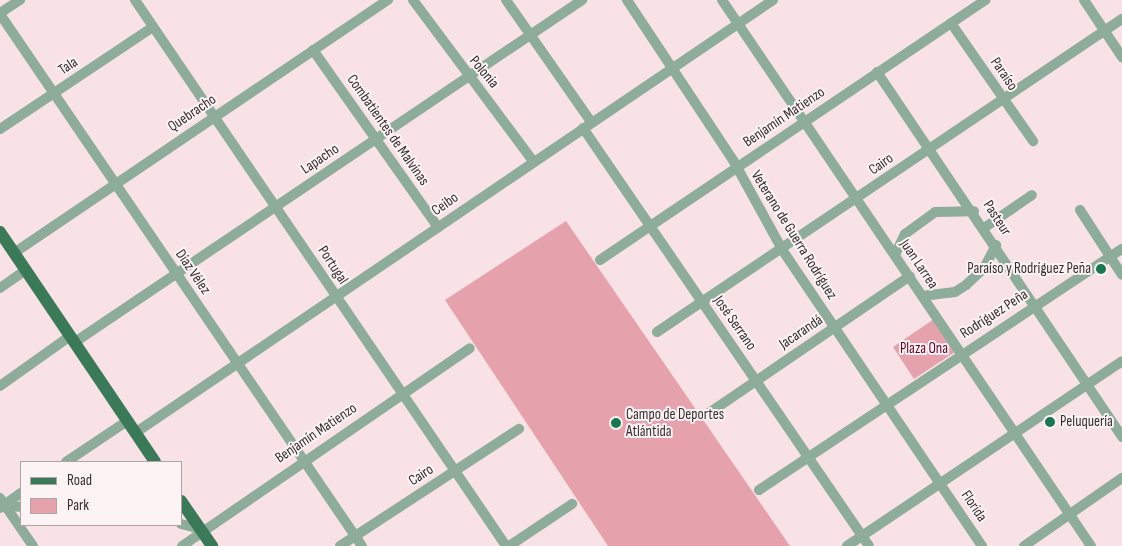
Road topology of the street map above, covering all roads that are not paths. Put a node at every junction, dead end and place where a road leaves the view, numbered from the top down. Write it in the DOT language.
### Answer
graph roads {
  1 [pos="20,0"];
  2 [pos="135,0"];
  3 [pos="388,0"];
  4 [pos="413,0"];
  5 [pos="506,0"];
  6 [pos="582,0"];
  7 [pos="627,0"];
  8 [pos="722,0"];
  9 [pos="773,0"];
  10 [pos="985,0"];
  11 [pos="1084,0"];
  12 [pos="0,13"];
  13 [pos="1122,19"];
  14 [pos="951,23"];
  15 [pos="737,24"];
  16 [pos="153,27"];
  17 [pos="1105,31"];
  18 [pos="530,34"];
  19 [pos="313,50"];
  20 [pos="1122,57"];
  21 [pos="673,66"];
  22 [pos="877,72"];
  23 [pos="468,76"];
  24 [pos="54,94"];
  25 [pos="1003,100"];
  26 [pos="213,117"];
  27 [pos="804,121"];
  28 [pos="587,125"];
  29 [pos="0,130"];
  30 [pos="375,139"];
  31 [pos="1033,141"];
  32 [pos="930,148"];
  33 [pos="533,161"];
  34 [pos="736,168"];
  35 [pos="114,184"];
  36 [pos="1032,195"];
  37 [pos="857,200"];
  38 [pos="276,206"];
  39 [pos="1080,210"];
  40 [pos="974,211"];
  41 [pos="651,226"];
  42 [pos="438,227"];
  43 [pos="984,228"];
  44 [pos="0,232"];
  45 [pos="996,244"];
  46 [pos="1122,249"];
  47 [pos="783,251"];
  48 [pos="14,252"];
  49 [pos="895,255"];
  50 [pos="1110,257"];
  51 [pos="600,260"];
  52 [pos="26,270"];
  53 [pos="176,272"];
  54 [pos="1122,275"];
  55 [pos="910,276"];
  56 [pos="0,288"];
  57 [pos="922,296"];
  58 [pos="336,297"];
  59 [pos="702,303"];
  60 [pos="1037,304"];
  61 [pos="835,327"];
  62 [pos="657,332"];
  63 [pos="72,339"];
  64 [pos="470,348"];
  65 [pos="961,354"];
  66 [pos="1122,360"];
  67 [pos="238,364"];
  68 [pos="757,380"];
  69 [pos="1087,384"];
  70 [pos="0,386"];
  71 [pos="402,393"];
  72 [pos="886,404"];
  73 [pos="709,413"];
  74 [pos="127,421"];
  75 [pos="518,428"];
  76 [pos="1013,432"];
  77 [pos="135,433"];
  78 [pos="1122,437"];
  79 [pos="809,456"];
  80 [pos="303,460"];
  81 [pos="67,461"];
  82 [pos="154,461"];
  83 [pos="455,470"];
  84 [pos="1122,478"];
  85 [pos="940,484"];
  86 [pos="759,490"];
  87 [pos="20,494"];
  88 [pos="182,502"];
  89 [pos="1,504"];
  90 [pos="572,504"];
  91 [pos="20,506"];
  92 [pos="1070,515"];
  93 [pos="182,524"];
  94 [pos="201,529"];
  95 [pos="355,536"];
  96 [pos="862,536"];
  97 [pos="33,546"];
  98 [pos="182,546"];
  99 [pos="212,546"];
  100 [pos="340,546"];
  101 [pos="362,546"];
  102 [pos="508,546"];
  103 [pos="847,546"];
  104 [pos="869,546"];
  105 [pos="982,546"];
  106 [pos="1024,546"];
  107 [pos="1091,546"];
  1 -- 12 [label="street"];
  2 -- 16 [label="street, Portugal"];
  3 -- 19 [label="street, Quebracho"];
  4 -- 23 [label="street, Polonia"];
  5 -- 18 [label="street, José Serrano"];
  6 -- 18 [label="street, Lapacho"];
  7 -- 21 [label="street, Veterano de Guerra Rodríguez"];
  8 -- 15 [label="street, Juan Larrea"];
  9 -- 15 [label="street, Ceibo"];
  10 -- 14 [label="street, Benjamín Matienzo"];
  11 -- 17 [label="street"];
  12 -- 24 [label="street, Díaz Vélez"];
  13 -- 17 [label="street, Cairo"];
  14 -- 22 [label="street, Benjamín Matienzo"];
  14 -- 25 [label="street, Paraíso"];
  15 -- 21 [label="street, Ceibo"];
  15 -- 27 [label="street, Juan Larrea"];
  16 -- 24 [label="street, Tala"];
  16 -- 26 [label="street, Portugal"];
  17 -- 20 [label="street"];
  17 -- 25 [label="street, Cairo"];
  18 -- 23 [label="street, Lapacho"];
  18 -- 28 [label="street, José Serrano"];
  19 -- 26 [label="street, Quebracho"];
  19 -- 30 [label="street, Combatientes de Malvinas"];
  21 -- 28 [label="street, Ceibo"];
  21 -- 34 [label="street, Veterano de Guerra Rodríguez"];
  22 -- 27 [label="street, Benjamín Matienzo"];
  22 -- 32 [label="street, Pasteur"];
  23 -- 30 [label="street, Lapacho"];
  23 -- 33 [label="street, Polonia"];
  24 -- 29 [label="street, Tala"];
  24 -- 35 [label="street, Díaz Vélez"];
  25 -- 31 [label="street, Paraíso"];
  25 -- 32 [label="street, Cairo"];
  26 -- 35 [label="street, Quebracho"];
  26 -- 38 [label="street, Portugal"];
  27 -- 34 [label="street, Benjamín Matienzo"];
  27 -- 37 [label="street, Juan Larrea"];
  28 -- 33 [label="street, Ceibo"];
  28 -- 41 [label="street, José Serrano"];
  30 -- 38 [label="street, Lapacho"];
  30 -- 42 [label="street, Combatientes de Malvinas"];
  32 -- 37 [label="street, Cairo"];
  32 -- 40 [label="street, Pasteur"];
  33 -- 42 [label="street, Ceibo"];
  34 -- 41 [label="street, Benjamín Matienzo"];
  34 -- 47 [label="street, Veterano de Guerra Rodríguez"];
  35 -- 48 [label="street, Quebracho"];
  35 -- 53 [label="street, Díaz Vélez"];
  36 -- 43 [label="street"];
  37 -- 47 [label="street, Cairo"];
  37 -- 49 [label="street, Juan Larrea"];
  38 -- 53 [label="street, Lapacho"];
  38 -- 58 [label="street, Portugal"];
  39 -- 50 [label="street"];
  40 -- 43 [label="street, Pasteur"];
  40 -- 49 [label="street"];
  41 -- 51 [label="street, Benjamín Matienzo"];
  41 -- 59 [label="street, José Serrano"];
  42 -- 58 [label="street, Ceibo"];
  43 -- 45 [label="street, Pasteur"];
  44 -- 48 [label="main road"];
  45 -- 57 [label="street"];
  45 -- 60 [label="street, Pasteur"];
  46 -- 50 [label="street, Rodríguez Peña"];
  47 -- 59 [label="street, Cairo"];
  47 -- 61 [label="street, Veterano de Guerra Rodríguez"];
  48 -- 52 [label="main road"];
  49 -- 55 [label="street, Juan Larrea"];
  50 -- 54 [label="street"];
  50 -- 60 [label="street, Rodríguez Peña"];
  52 -- 56 [label="street"];
  52 -- 63 [label="main road"];
  53 -- 63 [label="street, Lapacho"];
  53 -- 67 [label="street, Díaz Vélez"];
  55 -- 57 [label="street, Juan Larrea"];
  55 -- 61 [label="street, Jacarandá"];
  57 -- 65 [label="street, Juan Larrea"];
  58 -- 67 [label="street, Ceibo"];
  58 -- 71 [label="street, Portugal"];
  59 -- 62 [label="street, Cairo"];
  59 -- 68 [label="street, José Serrano"];
  60 -- 65 [label="street, Rodríguez Peña"];
  60 -- 69 [label="street, Pasteur"];
  61 -- 68 [label="street, Jacarandá"];
  61 -- 72 [label="street, Veterano de Guerra Rodríguez"];
  63 -- 70 [label="street, Lapacho"];
  63 -- 74 [label="main road"];
  64 -- 71 [label="street, Benjamín Matienzo"];
  65 -- 72 [label="street, Rodríguez Peña"];
  65 -- 76 [label="street, Juan Larrea"];
  66 -- 69 [label="street"];
  67 -- 77 [label="street, Ceibo"];
  67 -- 80 [label="street, Díaz Vélez"];
  68 -- 73 [label="street, Jacarandá"];
  68 -- 79 [label="street, José Serrano"];
  69 -- 76 [label="street"];
  69 -- 78 [label="street, Pasteur"];
  71 -- 80 [label="street, Benjamín Matienzo"];
  71 -- 83 [label="street, Portugal"];
  72 -- 79 [label="street, Rodríguez Peña"];
  72 -- 85 [label="street, Veterano de Guerra Rodríguez"];
  74 -- 77 [label="main road"];
  74 -- 81 [label="street"];
  75 -- 83 [label="street, Cairo"];
  76 -- 85 [label="street"];
  76 -- 92 [label="street, Juan Larrea"];
  77 -- 82 [label="main road"];
  79 -- 86 [label="street, Rodríguez Peña"];
  79 -- 96 [label="street, José Serrano"];
  80 -- 94 [label="street, Benjamín Matienzo"];
  80 -- 95 [label="street, Díaz Vélez"];
  83 -- 95 [label="street, Cairo"];
  83 -- 102 [label="street, Portugal"];
  84 -- 92 [label="street"];
  85 -- 96 [label="street"];
  85 -- 105 [label="street, Florida"];
  87 -- 89 [label="street"];
  88 -- 94 [label="main road"];
  89 -- 91 [label="street"];
  89 -- 97 [label="street"];
  90 -- 102 [label="street"];
  92 -- 106 [label="street"];
  92 -- 107 [label="street, Juan Larrea"];
  93 -- 94 [label="street"];
  94 -- 98 [label="street, Benjamín Matienzo"];
  94 -- 99 [label="main road"];
  95 -- 100 [label="street, Cairo"];
  95 -- 101 [label="street, Díaz Vélez"];
  96 -- 103 [label="street"];
  96 -- 104 [label="street, José Serrano"];
}
